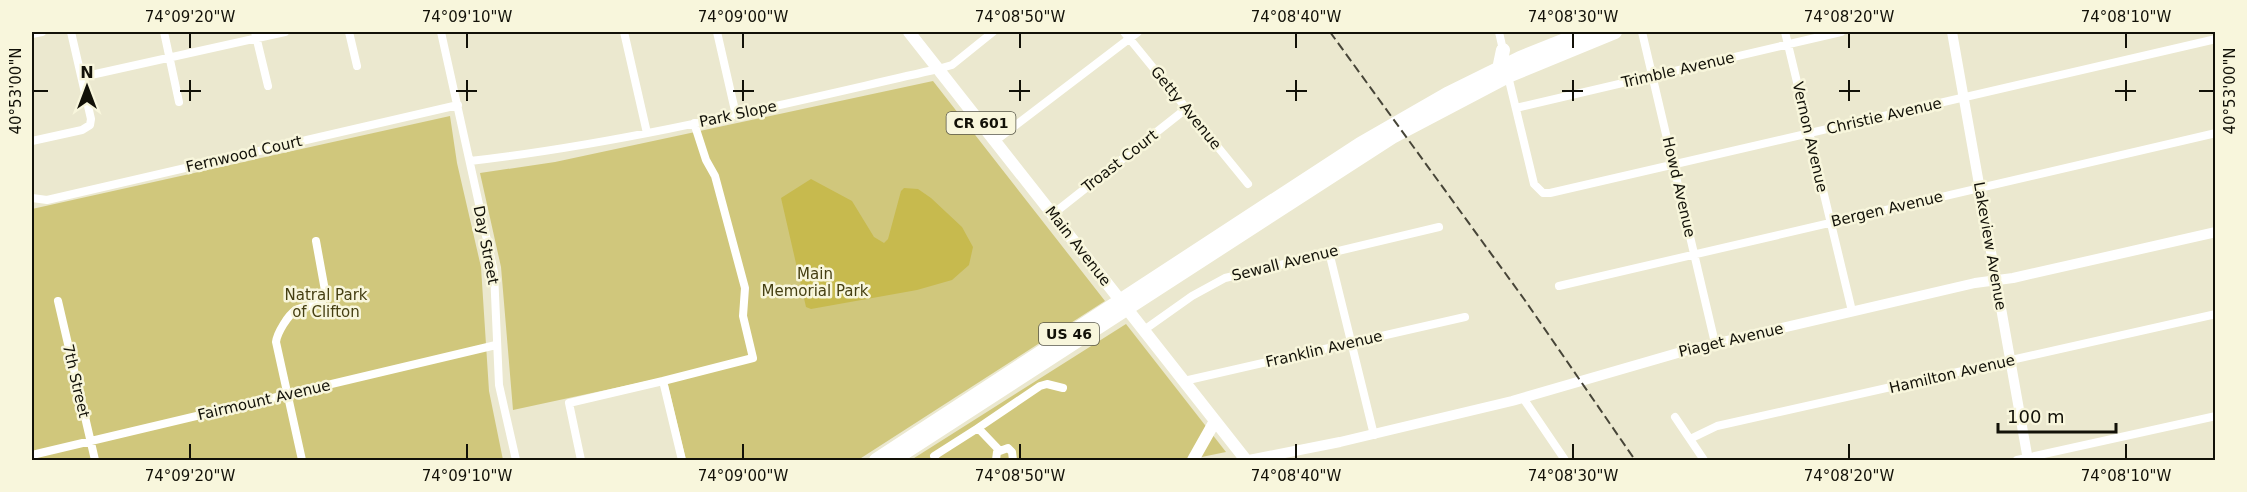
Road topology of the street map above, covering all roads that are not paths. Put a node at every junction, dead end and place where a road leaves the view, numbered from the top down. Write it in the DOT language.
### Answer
graph roads {
  1 [pos="42,32"];
  2 [pos="71,32"];
  3 [pos="164,32"];
  4 [pos="285,32"];
  5 [pos="349,32"];
  6 [pos="441,32"];
  7 [pos="624,32"];
  8 [pos="717,32"];
  9 [pos="909,32"];
  10 [pos="993,32"];
  11 [pos="1138,32"];
  12 [pos="1499,32"];
  13 [pos="1585,32"];
  14 [pos="1615,32"];
  15 [pos="1642,32"];
  16 [pos="1785,32"];
  17 [pos="1841,32"];
  18 [pos="1952,32"];
  19 [pos="32,34"];
  20 [pos="256,35"];
  21 [pos="1127,35"];
  22 [pos="2216,39"];
  23 [pos="1788,44"];
  24 [pos="1503,50"];
  25 [pos="169,57"];
  26 [pos="357,66"];
  27 [pos="938,69"];
  28 [pos="1503,72"];
  29 [pos="1652,76"];
  30 [pos="81,77"];
  31 [pos="268,86"];
  32 [pos="1963,98"];
  33 [pos="179,102"];
  34 [pos="458,105"];
  35 [pos="1187,108"];
  36 [pos="1516,108"];
  37 [pos="736,115"];
  38 [pos="694,123"];
  39 [pos="647,133"];
  40 [pos="1808,133"];
  41 [pos="2216,133"];
  42 [pos="32,141"];
  43 [pos="995,141"];
  44 [pos="470,161"];
  45 [pos="1673,165"];
  46 [pos="1248,184"];
  47 [pos="1979,187"];
  48 [pos="32,198"];
  49 [pos="1053,214"];
  50 [pos="1829,222"];
  51 [pos="1439,227"];
  52 [pos="2216,232"];
  53 [pos="316,241"];
  54 [pos="1329,252"];
  55 [pos="1694,254"];
  56 [pos="1996,280"];
  57 [pos="1559,286"];
  58 [pos="58,301"];
  59 [pos="1852,311"];
  60 [pos="2216,314"];
  61 [pos="1465,317"];
  62 [pos="1140,325"];
  63 [pos="1351,343"];
  64 [pos="1715,343"];
  65 [pos="496,345"];
  66 [pos="2010,361"];
  67 [pos="663,381"];
  68 [pos="1184,381"];
  69 [pos="1063,387"];
  70 [pos="287,395"];
  71 [pos="1524,398"];
  72 [pos="2216,416"];
  73 [pos="1676,417"];
  74 [pos="1215,421"];
  75 [pos="978,428"];
  76 [pos="1374,435"];
  77 [pos="1690,440"];
  78 [pos="90,441"];
  79 [pos="999,450"];
  80 [pos="32,455"];
  81 [pos="95,460"];
  82 [pos="302,460"];
  83 [pos="516,460"];
  84 [pos="581,460"];
  85 [pos="682,460"];
  86 [pos="876,460"];
  87 [pos="893,460"];
  88 [pos="936,460"];
  89 [pos="996,460"];
  90 [pos="1013,460"];
  91 [pos="1193,460"];
  92 [pos="1247,460"];
  93 [pos="1565,460"];
  94 [pos="1704,460"];
  95 [pos="2024,460"];
  1 -- 19 [label="street"];
  2 -- 30 [label="street"];
  3 -- 25 [label="street"];
  4 -- 20 [label="street"];
  5 -- 26 [label="street"];
  6 -- 34 [label="street, Day Street"];
  7 -- 39 [label="street"];
  8 -- 37 [label="street"];
  9 -- 27 [label="main road, Main Avenue / CR 601"];
  10 -- 27 [label="street, Park Slope"];
  11 -- 21 [label="street"];
  12 -- 24 [label="street"];
  13 -- 28 [label="highway, US 46"];
  14 -- 28 [label="highway, US 46"];
  15 -- 29 [label="street, Howd Avenue"];
  16 -- 23 [label="street, Vernon Avenue"];
  17 -- 23 [label="street, Trimble Avenue"];
  18 -- 32 [label="street, Lakeview Avenue"];
  20 -- 25 [label="street"];
  20 -- 31 [label="street"];
  21 -- 35 [label="street, Getty Avenue"];
  21 -- 43 [label="street"];
  22 -- 32 [label="street, Christie Avenue"];
  23 -- 29 [label="street, Trimble Avenue"];
  23 -- 40 [label="street, Vernon Avenue"];
  24 -- 28 [label="highway"];
  25 -- 30 [label="street"];
  25 -- 33 [label="street"];
  27 -- 37 [label="street, Park Slope"];
  27 -- 43 [label="main road, Main Avenue / CR 601"];
  28 -- 36 [label="street"];
  28 -- 86 [label="highway, US 46"];
  28 -- 87 [label="highway, US 46"];
  29 -- 36 [label="street, Trimble Avenue"];
  29 -- 45 [label="street, Howd Avenue"];
  30 -- 42 [label="street"];
  32 -- 40 [label="street, Christie Avenue"];
  32 -- 47 [label="street, Lakeview Avenue"];
  34 -- 44 [label="street, Day Street"];
  34 -- 48 [label="street, Fernwood Court"];
  35 -- 46 [label="street, Getty Avenue"];
  35 -- 49 [label="street, Troast Court"];
  36 -- 45 [label="street, Christie Avenue"];
  37 -- 38 [label="street, Park Slope"];
  38 -- 39 [label="street, Park Slope"];
  38 -- 67 [label="street"];
  39 -- 44 [label="street, Park Slope"];
  40 -- 45 [label="street, Christie Avenue"];
  40 -- 50 [label="street, Vernon Avenue"];
  41 -- 47 [label="street, Bergen Avenue"];
  43 -- 49 [label="main road, Main Avenue / CR 601"];
  44 -- 65 [label="street, Day Street"];
  45 -- 55 [label="street, Howd Avenue"];
  47 -- 50 [label="street, Bergen Avenue"];
  47 -- 56 [label="street, Lakeview Avenue"];
  49 -- 62 [label="main road, Main Avenue / CR 601"];
  50 -- 55 [label="street, Bergen Avenue"];
  50 -- 59 [label="street, Vernon Avenue"];
  51 -- 54 [label="street, Sewall Avenue"];
  52 -- 56 [label="street, Piaget Avenue"];
  53 -- 70 [label="street"];
  54 -- 62 [label="street, Sewall Avenue"];
  54 -- 63 [label="street"];
  55 -- 57 [label="street, Bergen Avenue"];
  55 -- 64 [label="street, Howd Avenue"];
  56 -- 59 [label="street, Piaget Avenue"];
  56 -- 66 [label="street, Lakeview Avenue"];
  58 -- 78 [label="street, 7th Street"];
  59 -- 64 [label="street, Piaget Avenue"];
  60 -- 66 [label="street, Hamilton Avenue"];
  61 -- 63 [label="street, Franklin Avenue"];
  62 -- 68 [label="main road, Main Avenue / CR 601"];
  63 -- 68 [label="street, Franklin Avenue"];
  63 -- 76 [label="street"];
  64 -- 71 [label="street, Piaget Avenue"];
  65 -- 70 [label="street, Fairmount Avenue"];
  65 -- 83 [label="street, Day Street"];
  66 -- 77 [label="street, Hamilton Avenue"];
  66 -- 95 [label="street, Lakeview Avenue"];
  67 -- 84 [label="street"];
  67 -- 85 [label="street"];
  68 -- 74 [label="main road, Main Avenue / CR 601"];
  69 -- 75 [label="street"];
  70 -- 78 [label="street, Fairmount Avenue"];
  70 -- 82 [label="street"];
  71 -- 76 [label="street, Piaget Avenue"];
  71 -- 93 [label="street"];
  72 -- 95 [label="street"];
  73 -- 77 [label="street"];
  74 -- 91 [label="main road"];
  74 -- 92 [label="main road, Main Avenue / CR 601"];
  75 -- 79 [label="street"];
  75 -- 88 [label="street"];
  76 -- 92 [label="street, Piaget Avenue"];
  77 -- 94 [label="street"];
  78 -- 80 [label="street, Fairmount Avenue"];
  78 -- 81 [label="street, 7th Street"];
  79 -- 89 [label="street"];
  79 -- 90 [label="street"];
}
